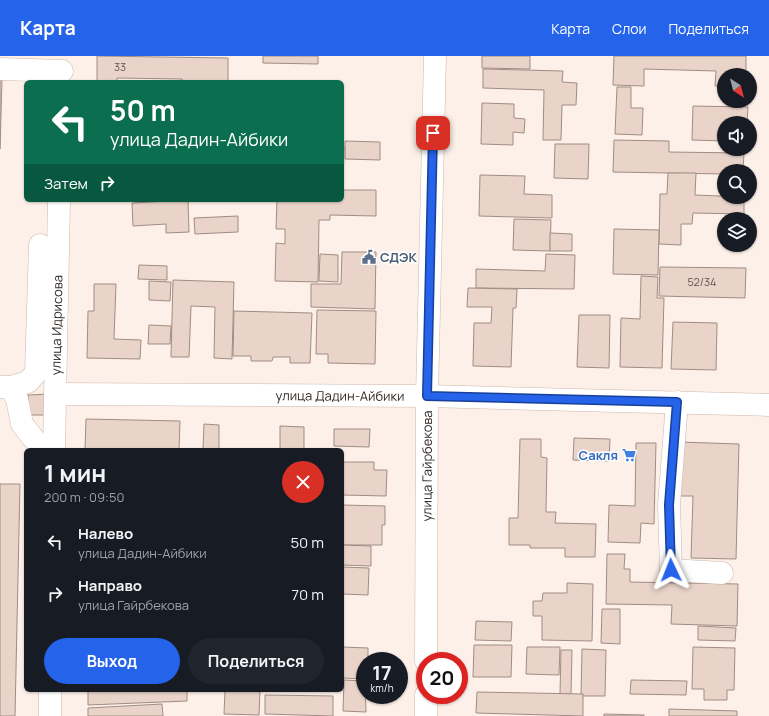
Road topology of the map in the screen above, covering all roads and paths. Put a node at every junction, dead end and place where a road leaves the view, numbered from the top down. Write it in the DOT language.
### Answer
graph roads {
  1 [pos="435,56"];
  2 [pos="0,69"];
  3 [pos="62,70"];
  4 [pos="59,202"];
  5 [pos="40,245"];
  6 [pos="5,387"];
  7 [pos="55,394"];
  8 [pos="427,396"];
  9 [pos="677,402"];
  10 [pos="769,405"];
  11 [pos="42,448"];
  12 [pos="54,448"];
  13 [pos="722,573"];
  14 [pos="426,652"];
  15 [pos="50,692"];
  16 [pos="426,704"];
  17 [pos="50,716"];
  18 [pos="426,716"];
  1 -- 8 [label="street, улица Гайрбекова"];
  2 -- 3 [label="street"];
  4 -- 7 [label="street, улица Идрисова"];
  5 -- 6 [label="street"];
  6 -- 11 [label="street"];
  7 -- 8 [label="street, улица Дадин-Айбики"];
  7 -- 12 [label="street, улица Идрисова"];
  8 -- 9 [label="street, улица Дадин-Айбики"];
  8 -- 14 [label="street, улица Гайрбекова"];
  9 -- 10 [label="street, улица Дадин-Айбики"];
  9 -- 13 [label="street"];
  15 -- 17 [label="street"];
  16 -- 18 [label="street"];
}
